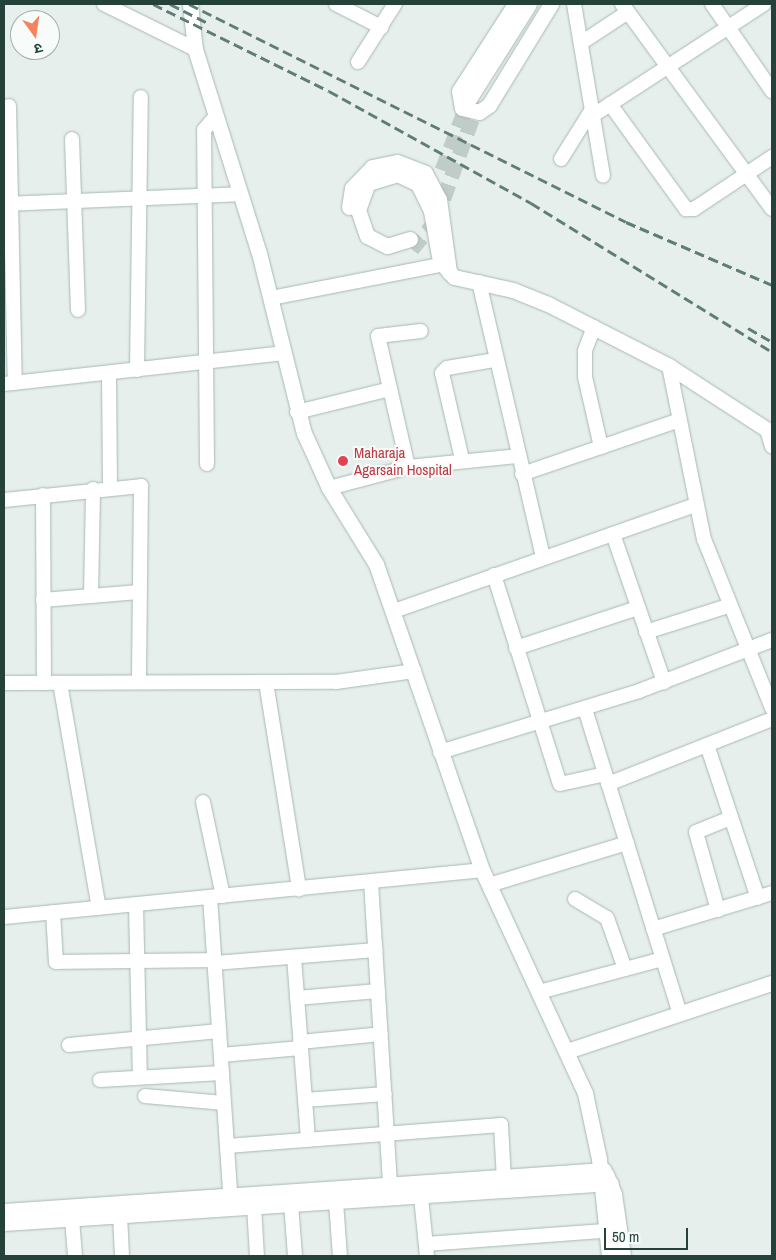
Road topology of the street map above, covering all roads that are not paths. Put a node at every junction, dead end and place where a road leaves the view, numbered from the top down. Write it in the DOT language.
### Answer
graph roads {
  1 [pos="104,4"];
  2 [pos="190,4"];
  3 [pos="336,4"];
  4 [pos="395,4"];
  5 [pos="515,4"];
  6 [pos="529,4"];
  7 [pos="541,4"];
  8 [pos="551,4"];
  9 [pos="574,4"];
  10 [pos="712,4"];
  11 [pos="764,4"];
  12 [pos="625,8"];
  13 [pos="381,27"];
  14 [pos="728,28"];
  15 [pos="581,44"];
  16 [pos="195,49"];
  17 [pos="358,62"];
  18 [pos="666,68"];
  19 [pos="772,91"];
  20 [pos="141,97"];
  21 [pos="610,104"];
  22 [pos="9,106"];
  23 [pos="591,114"];
  24 [pos="214,118"];
  25 [pos="72,139"];
  26 [pos="772,157"];
  27 [pos="561,159"];
  28 [pos="746,174"];
  29 [pos="603,176"];
  30 [pos="239,194"];
  31 [pos="205,196"];
  32 [pos="139,199"];
  33 [pos="74,201"];
  34 [pos="7,204"];
  35 [pos="772,209"];
  36 [pos="411,244"];
  37 [pos="447,267"];
  38 [pos="479,282"];
  39 [pos="271,298"];
  40 [pos="78,310"];
  41 [pos="594,327"];
  42 [pos="421,331"];
  43 [pos="284,353"];
  44 [pos="495,360"];
  45 [pos="206,363"];
  46 [pos="669,366"];
  47 [pos="137,370"];
  48 [pos="109,373"];
  49 [pos="9,384"];
  50 [pos="390,390"];
  51 [pos="297,412"];
  52 [pos="677,421"];
  53 [pos="770,431"];
  54 [pos="772,446"];
  55 [pos="601,447"];
  56 [pos="519,456"];
  57 [pos="462,459"];
  58 [pos="207,464"];
  59 [pos="408,467"];
  60 [pos="522,474"];
  61 [pos="110,487"];
  62 [pos="329,488"];
  63 [pos="93,489"];
  64 [pos="43,495"];
  65 [pos="4,500"];
  66 [pos="695,505"];
  67 [pos="613,534"];
  68 [pos="542,558"];
  69 [pos="494,576"];
  70 [pos="139,592"];
  71 [pos="91,596"];
  72 [pos="43,600"];
  73 [pos="728,606"];
  74 [pos="638,608"];
  75 [pos="394,611"];
  76 [pos="646,632"];
  77 [pos="772,640"];
  78 [pos="516,648"];
  79 [pos="746,651"];
  80 [pos="414,671"];
  81 [pos="139,680"];
  82 [pos="266,682"];
  83 [pos="664,682"];
  84 [pos="4,683"];
  85 [pos="44,683"];
  86 [pos="60,683"];
  87 [pos="772,708"];
  88 [pos="586,709"];
  89 [pos="772,718"];
  90 [pos="540,722"];
  91 [pos="707,745"];
  92 [pos="440,752"];
  93 [pos="607,779"];
  94 [pos="203,802"];
  95 [pos="731,818"];
  96 [pos="627,843"];
  97 [pos="482,870"];
  98 [pos="371,882"];
  99 [pos="489,885"];
  100 [pos="299,889"];
  101 [pos="772,893"];
  102 [pos="217,897"];
  103 [pos="758,898"];
  104 [pos="575,899"];
  105 [pos="136,904"];
  106 [pos="98,908"];
  107 [pos="718,910"];
  108 [pos="53,912"];
  109 [pos="4,917"];
  110 [pos="653,928"];
  111 [pos="375,950"];
  112 [pos="294,956"];
  113 [pos="663,959"];
  114 [pos="215,961"];
  115 [pos="137,963"];
  116 [pos="625,969"];
  117 [pos="772,982"];
  118 [pos="378,991"];
  119 [pos="539,992"];
  120 [pos="297,998"];
  121 [pos="679,1011"];
  122 [pos="220,1032"];
  123 [pos="381,1034"];
  124 [pos="139,1038"];
  125 [pos="69,1044"];
  126 [pos="301,1045"];
  127 [pos="567,1051"];
  128 [pos="221,1055"];
  129 [pos="222,1073"];
  130 [pos="140,1078"];
  131 [pos="100,1080"];
  132 [pos="384,1094"];
  133 [pos="145,1096"];
  134 [pos="305,1100"];
  135 [pos="224,1103"];
  136 [pos="387,1134"];
  137 [pos="308,1139"];
  138 [pos="227,1146"];
  139 [pos="602,1173"];
  140 [pos="504,1180"];
  141 [pos="391,1193"];
  142 [pos="421,1197"];
  143 [pos="231,1202"];
  144 [pos="336,1202"];
  145 [pos="292,1204"];
  146 [pos="254,1206"];
  147 [pos="4,1211"];
  148 [pos="72,1212"];
  149 [pos="120,1215"];
  150 [pos="4,1223"];
  151 [pos="606,1231"];
  152 [pos="426,1250"];
  153 [pos="75,1256"];
  154 [pos="122,1256"];
  155 [pos="257,1256"];
  156 [pos="294,1256"];
  157 [pos="340,1256"];
  158 [pos="610,1256"];
  159 [pos="623,1256"];
  1 -- 16 [label="street"];
  2 -- 16 [label="street"];
  3 -- 13 [label="street"];
  4 -- 13 [label="street"];
  5 -- 8 [label="street"];
  6 -- 7 [label="street"];
  9 -- 15 [label="street"];
  10 -- 14 [label="street"];
  11 -- 14 [label="street"];
  12 -- 15 [label="street"];
  12 -- 18 [label="street"];
  13 -- 17 [label="street"];
  14 -- 18 [label="street"];
  14 -- 19 [label="street"];
  15 -- 23 [label="street"];
  16 -- 24 [label="street"];
  18 -- 21 [label="street"];
  18 -- 28 [label="street"];
  20 -- 32 [label="street"];
  21 -- 23 [label="street"];
  21 -- 28 [label="street"];
  22 -- 34 [label="street"];
  23 -- 27 [label="street"];
  23 -- 29 [label="street"];
  24 -- 30 [label="street"];
  24 -- 31 [label="street"];
  25 -- 33 [label="street"];
  26 -- 28 [label="street"];
  28 -- 35 [label="street"];
  30 -- 31 [label="street"];
  30 -- 39 [label="street"];
  31 -- 32 [label="street"];
  31 -- 45 [label="street"];
  32 -- 33 [label="street"];
  32 -- 47 [label="street"];
  33 -- 34 [label="street"];
  33 -- 40 [label="street"];
  34 -- 49 [label="street"];
  36 -- 37 [label="street"];
  37 -- 38 [label="street"];
  37 -- 39 [label="street"];
  38 -- 41 [label="street"];
  38 -- 44 [label="street"];
  39 -- 43 [label="street"];
  41 -- 46 [label="street"];
  41 -- 55 [label="street"];
  42 -- 50 [label="street"];
  43 -- 45 [label="street"];
  43 -- 51 [label="street"];
  44 -- 56 [label="street"];
  44 -- 57 [label="street"];
  45 -- 47 [label="street"];
  45 -- 58 [label="street"];
  46 -- 52 [label="street"];
  46 -- 53 [label="street"];
  47 -- 48 [label="street"];
  48 -- 49 [label="street"];
  48 -- 61 [label="street"];
  50 -- 51 [label="street"];
  50 -- 59 [label="street"];
  51 -- 62 [label="street"];
  52 -- 55 [label="street"];
  52 -- 66 [label="street"];
  53 -- 54 [label="street"];
  55 -- 60 [label="street"];
  56 -- 57 [label="street"];
  56 -- 60 [label="street"];
  57 -- 59 [label="street"];
  59 -- 62 [label="street"];
  60 -- 68 [label="street"];
  61 -- 63 [label="street"];
  61 -- 70 [label="street"];
  62 -- 75 [label="street"];
  63 -- 64 [label="street"];
  63 -- 71 [label="street"];
  64 -- 65 [label="street"];
  64 -- 72 [label="street"];
  66 -- 67 [label="street"];
  66 -- 73 [label="street"];
  67 -- 68 [label="street"];
  67 -- 74 [label="street"];
  68 -- 69 [label="street"];
  69 -- 75 [label="street"];
  69 -- 78 [label="street"];
  70 -- 71 [label="street"];
  70 -- 81 [label="street"];
  71 -- 72 [label="street"];
  72 -- 85 [label="street"];
  73 -- 76 [label="street"];
  73 -- 79 [label="street"];
  74 -- 76 [label="street"];
  74 -- 78 [label="street"];
  75 -- 80 [label="street"];
  76 -- 83 [label="street"];
  77 -- 79 [label="street"];
  78 -- 90 [label="street"];
  79 -- 83 [label="street"];
  79 -- 87 [label="street"];
  80 -- 82 [label="street"];
  80 -- 92 [label="street"];
  81 -- 82 [label="street"];
  81 -- 86 [label="street"];
  82 -- 100 [label="street"];
  83 -- 88 [label="street"];
  84 -- 85 [label="street"];
  85 -- 86 [label="street"];
  86 -- 106 [label="street"];
  88 -- 90 [label="street"];
  88 -- 93 [label="street"];
  89 -- 91 [label="street"];
  90 -- 92 [label="street"];
  90 -- 93 [label="street"];
  91 -- 93 [label="street"];
  91 -- 95 [label="street"];
  92 -- 97 [label="street"];
  93 -- 96 [label="street"];
  94 -- 102 [label="street"];
  95 -- 103 [label="street"];
  95 -- 107 [label="street"];
  96 -- 99 [label="street"];
  96 -- 110 [label="street"];
  97 -- 98 [label="street"];
  97 -- 99 [label="street"];
  98 -- 100 [label="street"];
  98 -- 111 [label="street"];
  99 -- 119 [label="street"];
  100 -- 102 [label="street"];
  101 -- 103 [label="street"];
  102 -- 105 [label="street"];
  102 -- 114 [label="street"];
  103 -- 107 [label="street"];
  104 -- 116 [label="street"];
  105 -- 106 [label="street"];
  105 -- 115 [label="street"];
  106 -- 108 [label="street"];
  107 -- 110 [label="street"];
  108 -- 109 [label="street"];
  108 -- 115 [label="street"];
  110 -- 113 [label="street"];
  111 -- 112 [label="street"];
  111 -- 118 [label="street"];
  112 -- 114 [label="street"];
  112 -- 120 [label="street"];
  113 -- 116 [label="street"];
  113 -- 121 [label="street"];
  114 -- 115 [label="street"];
  114 -- 122 [label="street"];
  115 -- 124 [label="street"];
  116 -- 119 [label="street"];
  117 -- 121 [label="street"];
  118 -- 120 [label="street"];
  118 -- 123 [label="street"];
  119 -- 127 [label="street"];
  120 -- 126 [label="street"];
  121 -- 127 [label="street"];
  122 -- 124 [label="street"];
  122 -- 128 [label="street"];
  123 -- 126 [label="street"];
  123 -- 132 [label="street"];
  124 -- 125 [label="street"];
  124 -- 130 [label="street"];
  126 -- 128 [label="street"];
  126 -- 134 [label="street"];
  127 -- 139 [label="street"];
  128 -- 129 [label="street"];
  129 -- 130 [label="street"];
  129 -- 135 [label="street"];
  130 -- 131 [label="street"];
  132 -- 134 [label="street"];
  132 -- 136 [label="street"];
  133 -- 135 [label="street"];
  134 -- 137 [label="street"];
  135 -- 138 [label="street"];
  136 -- 137 [label="street"];
  136 -- 140 [label="street"];
  136 -- 141 [label="street"];
  137 -- 138 [label="street"];
  138 -- 143 [label="street"];
  139 -- 140 [label="street"];
  139 -- 142 [label="street"];
  139 -- 151 [label="street"];
  139 -- 159 [label="street"];
  140 -- 141 [label="street"];
  141 -- 142 [label="street"];
  141 -- 143 [label="street"];
  141 -- 144 [label="street"];
  142 -- 152 [label="street"];
  143 -- 146 [label="street"];
  143 -- 148 [label="street"];
  143 -- 149 [label="street"];
  144 -- 145 [label="street"];
  144 -- 157 [label="street"];
  145 -- 146 [label="street"];
  145 -- 156 [label="street"];
  146 -- 155 [label="street"];
  147 -- 148 [label="street"];
  148 -- 149 [label="street"];
  148 -- 150 [label="street"];
  148 -- 153 [label="street"];
  149 -- 154 [label="street"];
  151 -- 152 [label="street"];
  151 -- 158 [label="street"];
}
